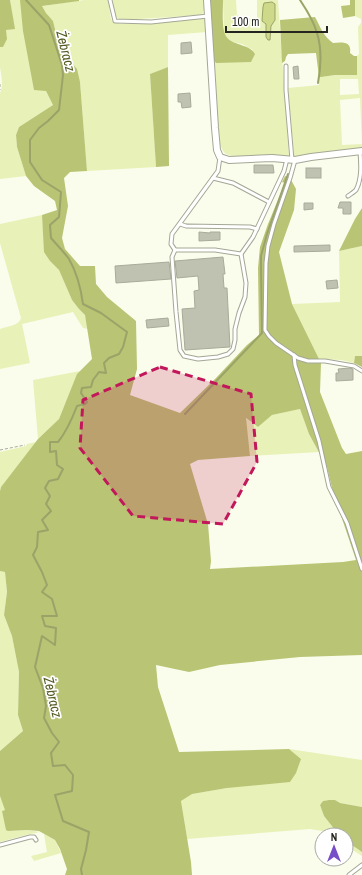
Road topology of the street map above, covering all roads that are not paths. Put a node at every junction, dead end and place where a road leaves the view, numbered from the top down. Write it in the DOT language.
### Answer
graph roads {
  1 [pos="110,0"];
  2 [pos="207,0"];
  3 [pos="208,16"];
  4 [pos="286,66"];
  5 [pos="361,151"];
  6 [pos="220,157"];
  7 [pos="291,160"];
  8 [pos="213,178"];
  9 [pos="348,196"];
  10 [pos="269,202"];
  11 [pos="180,224"];
  12 [pos="257,229"];
  13 [pos="175,250"];
  14 [pos="242,254"];
  15 [pos="294,355"];
  16 [pos="362,371"];
  17 [pos="362,569"];
  18 [pos="36,840"];
  19 [pos="0,845"];
  20 [pos="362,865"];
  21 [pos="349,875"];
  1 -- 3 [label="lane"];
  2 -- 3 [label="street"];
  3 -- 6 [label="street"];
  4 -- 7 [label="lane"];
  5 -- 7 [label="street"];
  5 -- 9 [label="lane"];
  6 -- 7 [label="street"];
  6 -- 8 [label="lane"];
  7 -- 10 [label="lane"];
  7 -- 15 [label="lane"];
  8 -- 10 [label="lane"];
  8 -- 11 [label="lane"];
  10 -- 12 [label="lane"];
  11 -- 12 [label="lane"];
  11 -- 13 [label="lane"];
  12 -- 14 [label="lane"];
  13 -- 14 [label="lane"];
  13 -- 14 [label="lane"];
  15 -- 16 [label="lane"];
  15 -- 17 [label="lane"];
  18 -- 19 [label="lane"];
  20 -- 21 [label="lane"];
}
